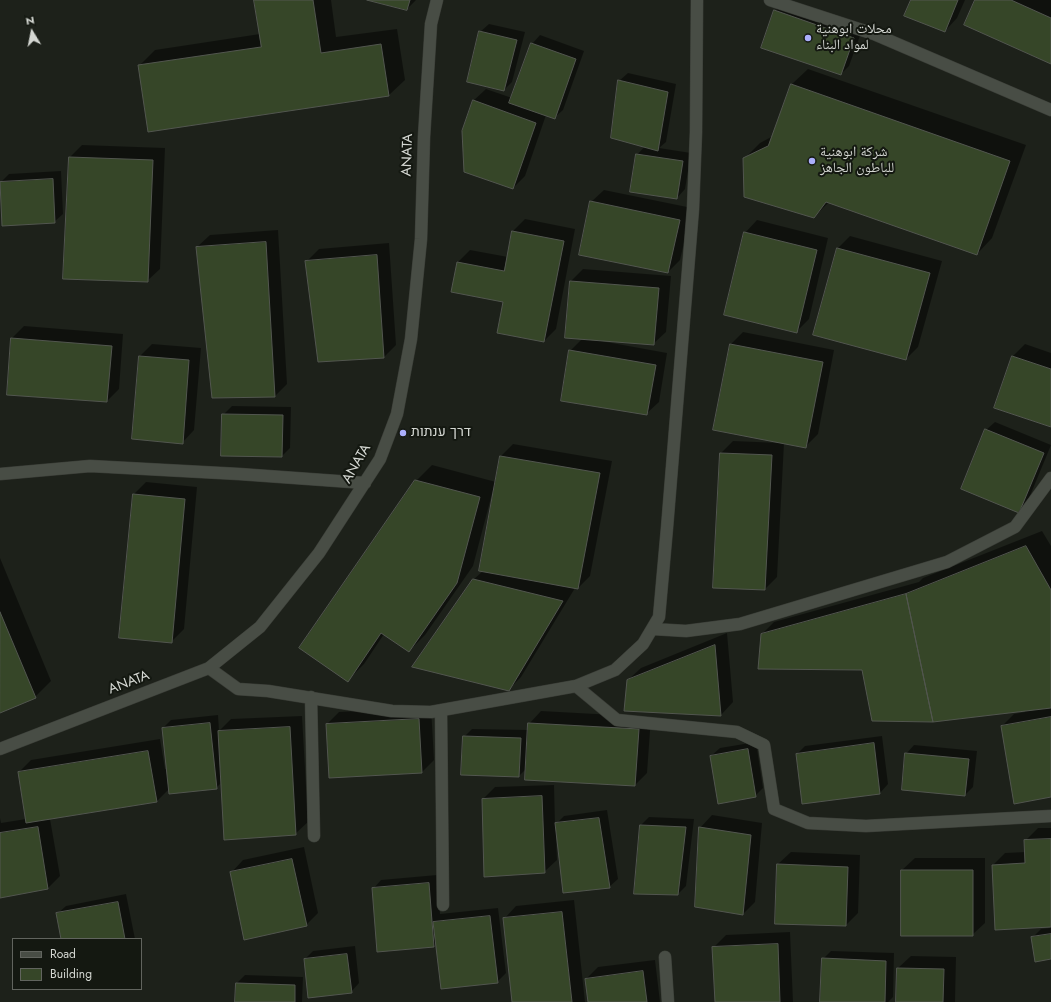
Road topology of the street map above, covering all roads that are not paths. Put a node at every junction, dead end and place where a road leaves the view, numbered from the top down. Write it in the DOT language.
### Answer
graph roads {
  1 [pos="437,0"];
  2 [pos="697,0"];
  3 [pos="770,0"];
  4 [pos="1051,110"];
  5 [pos="0,474"];
  6 [pos="1051,478"];
  7 [pos="365,483"];
  8 [pos="653,629"];
  9 [pos="209,668"];
  10 [pos="576,686"];
  11 [pos="311,697"];
  12 [pos="441,710"];
  13 [pos="0,750"];
  14 [pos="1051,816"];
  15 [pos="314,836"];
  16 [pos="443,905"];
  17 [pos="665,957"];
  18 [pos="668,1002"];
  1 -- 7 [label="street, ANATA"];
  2 -- 8 [label="street"];
  3 -- 4 [label="street"];
  5 -- 7 [label="street"];
  6 -- 8 [label="street"];
  7 -- 9 [label="street, ANATA"];
  8 -- 10 [label="street"];
  9 -- 11 [label="street"];
  9 -- 13 [label="street, ANATA"];
  10 -- 12 [label="street"];
  10 -- 14 [label="street"];
  11 -- 12 [label="street"];
  11 -- 15 [label="street"];
  12 -- 16 [label="street"];
  17 -- 18 [label="street"];
}
